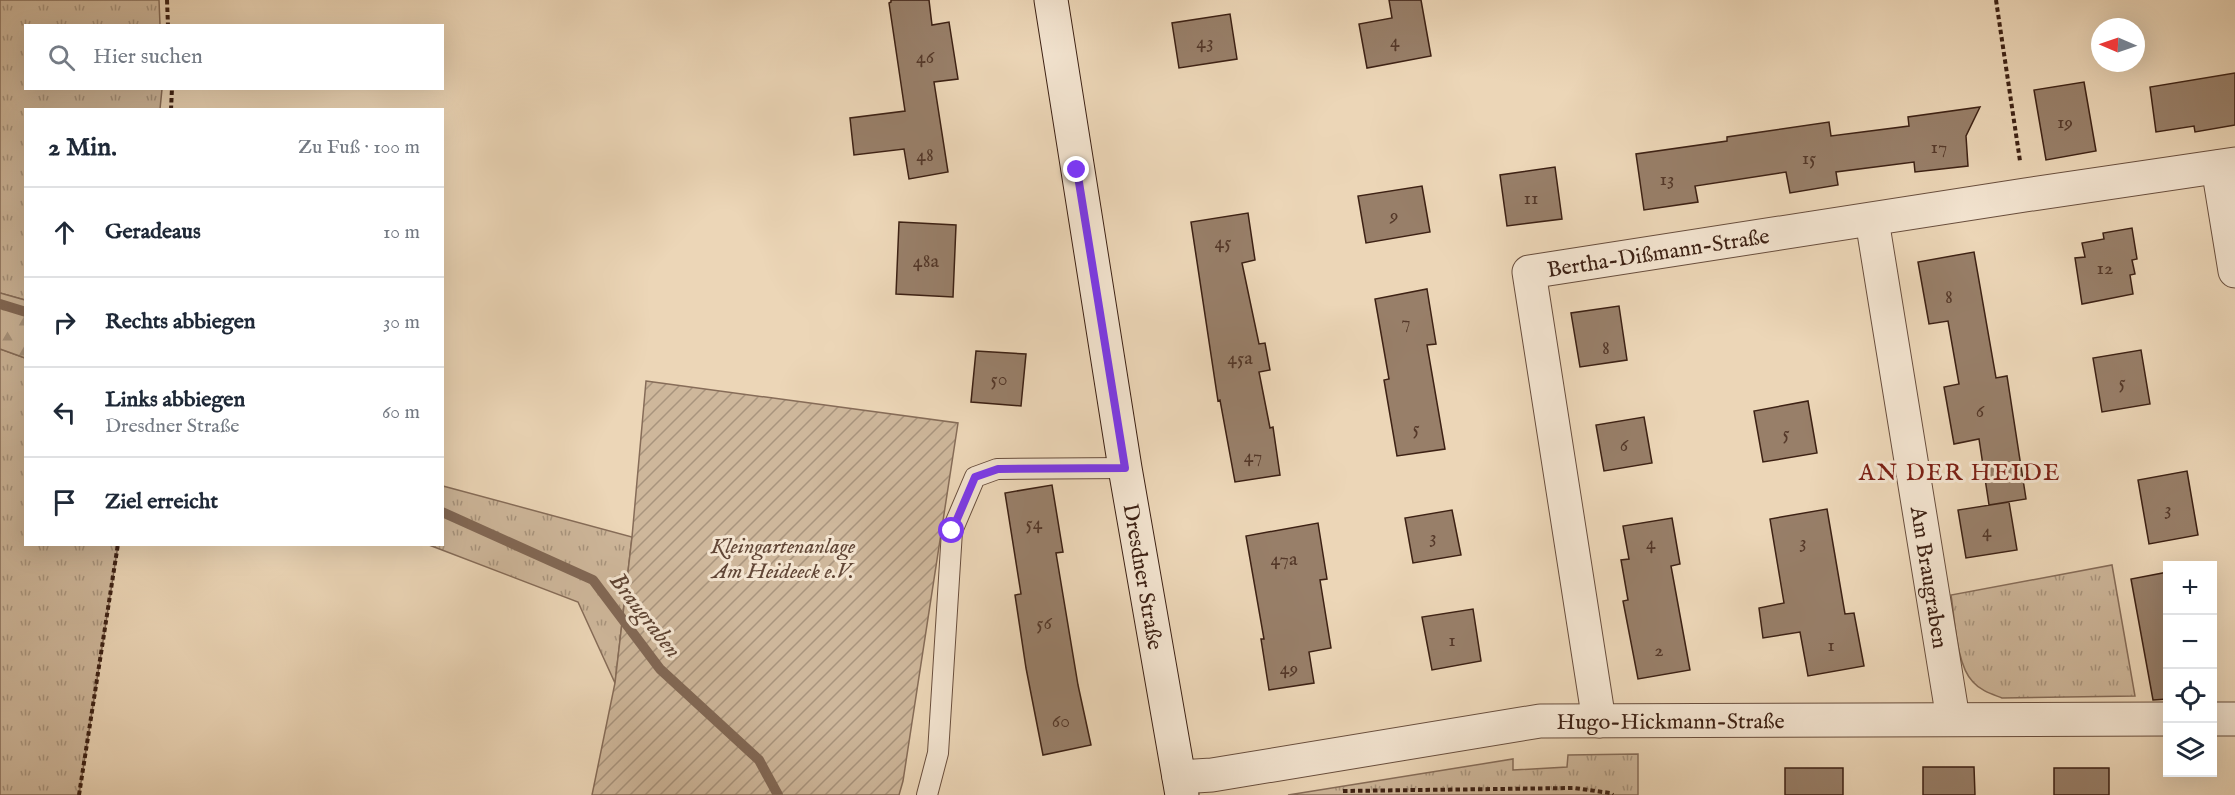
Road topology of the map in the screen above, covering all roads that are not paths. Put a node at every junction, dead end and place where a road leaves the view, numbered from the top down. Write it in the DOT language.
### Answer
graph roads {
  1 [pos="1051,0"];
  2 [pos="2227,165"];
  3 [pos="1872,220"];
  4 [pos="2235,271"];
  5 [pos="1125,468"];
  6 [pos="2235,718"];
  7 [pos="1953,719"];
  8 [pos="2163,719"];
  9 [pos="2217,719"];
  10 [pos="1599,721"];
  11 [pos="1181,786"];
  12 [pos="927,795"];
  1 -- 5 [label="street, Dresdner Straße"];
  2 -- 3 [label="street, Bertha-Dißmann-Straße"];
  2 -- 4 [label="street"];
  3 -- 7 [label="street, Am Braugraben"];
  3 -- 10 [label="street, Bertha-Dißmann-Straße"];
  5 -- 11 [label="street, Dresdner Straße"];
  5 -- 12 [label="lane"];
  6 -- 9 [label="street"];
  7 -- 8 [label="street, Hugo-Hickmann-Straße"];
  7 -- 10 [label="street, Hugo-Hickmann-Straße"];
  10 -- 11 [label="street, Hugo-Hickmann-Straße"];
}
